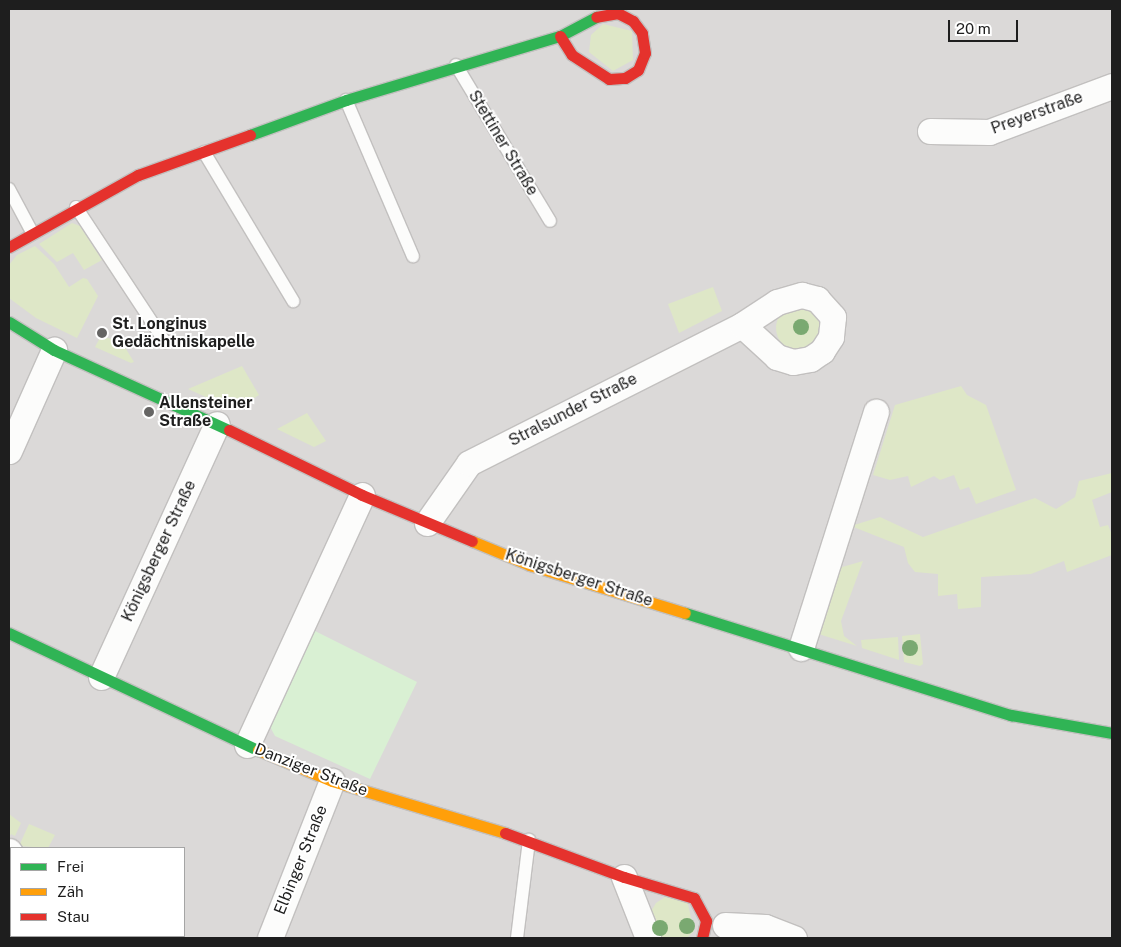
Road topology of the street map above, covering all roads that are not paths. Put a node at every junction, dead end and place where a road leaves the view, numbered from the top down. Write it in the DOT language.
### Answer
graph roads {
  1 [pos="560,36"];
  2 [pos="456,66"];
  3 [pos="1112,86"];
  4 [pos="346,100"];
  5 [pos="930,131"];
  6 [pos="204,152"];
  7 [pos="9,189"];
  8 [pos="76,207"];
  9 [pos="550,221"];
  10 [pos="32,232"];
  11 [pos="9,247"];
  12 [pos="413,256"];
  13 [pos="293,301"];
  14 [pos="9,322"];
  15 [pos="742,325"];
  16 [pos="165,342"];
  17 [pos="54,350"];
  18 [pos="876,412"];
  19 [pos="218,424"];
  20 [pos="9,451"];
  21 [pos="362,495"];
  22 [pos="427,523"];
  23 [pos="9,633"];
  24 [pos="801,648"];
  25 [pos="101,677"];
  26 [pos="1112,733"];
  27 [pos="247,745"];
  28 [pos="332,781"];
  29 [pos="529,840"];
  30 [pos="624,877"];
  31 [pos="725,925"];
  32 [pos="270,938"];
  33 [pos="517,938"];
  34 [pos="648,938"];
  35 [pos="702,938"];
  36 [pos="794,938"];
  1 -- 1 [label="street"];
  1 -- 2 [label="street"];
  2 -- 4 [label="street"];
  2 -- 9 [label="lane, Stettiner Straße"];
  3 -- 5 [label="street, Preyerstraße"];
  4 -- 6 [label="street"];
  4 -- 12 [label="lane"];
  6 -- 8 [label="street"];
  6 -- 13 [label="lane"];
  7 -- 10 [label="lane"];
  8 -- 10 [label="street"];
  8 -- 16 [label="lane"];
  10 -- 11 [label="street"];
  14 -- 17 [label="street, Königsberger Straße"];
  15 -- 22 [label="street, Stralsunder Straße"];
  17 -- 19 [label="street, Königsberger Straße"];
  17 -- 20 [label="street"];
  18 -- 24 [label="street"];
  19 -- 21 [label="street, Königsberger Straße"];
  19 -- 25 [label="street, Königsberger Straße"];
  21 -- 22 [label="street, Königsberger Straße"];
  21 -- 27 [label="street"];
  22 -- 24 [label="street, Königsberger Straße"];
  23 -- 25 [label="street, Danziger Straße"];
  24 -- 26 [label="street, Königsberger Straße"];
  25 -- 27 [label="street, Danziger Straße"];
  27 -- 28 [label="street, Danziger Straße"];
  28 -- 29 [label="street, Danziger Straße"];
  28 -- 32 [label="street, Elbinger Straße"];
  29 -- 30 [label="street, Danziger Straße"];
  29 -- 33 [label="lane"];
  30 -- 34 [label="street"];
  30 -- 35 [label="street, Danziger Straße"];
  31 -- 36 [label="street"];
}
